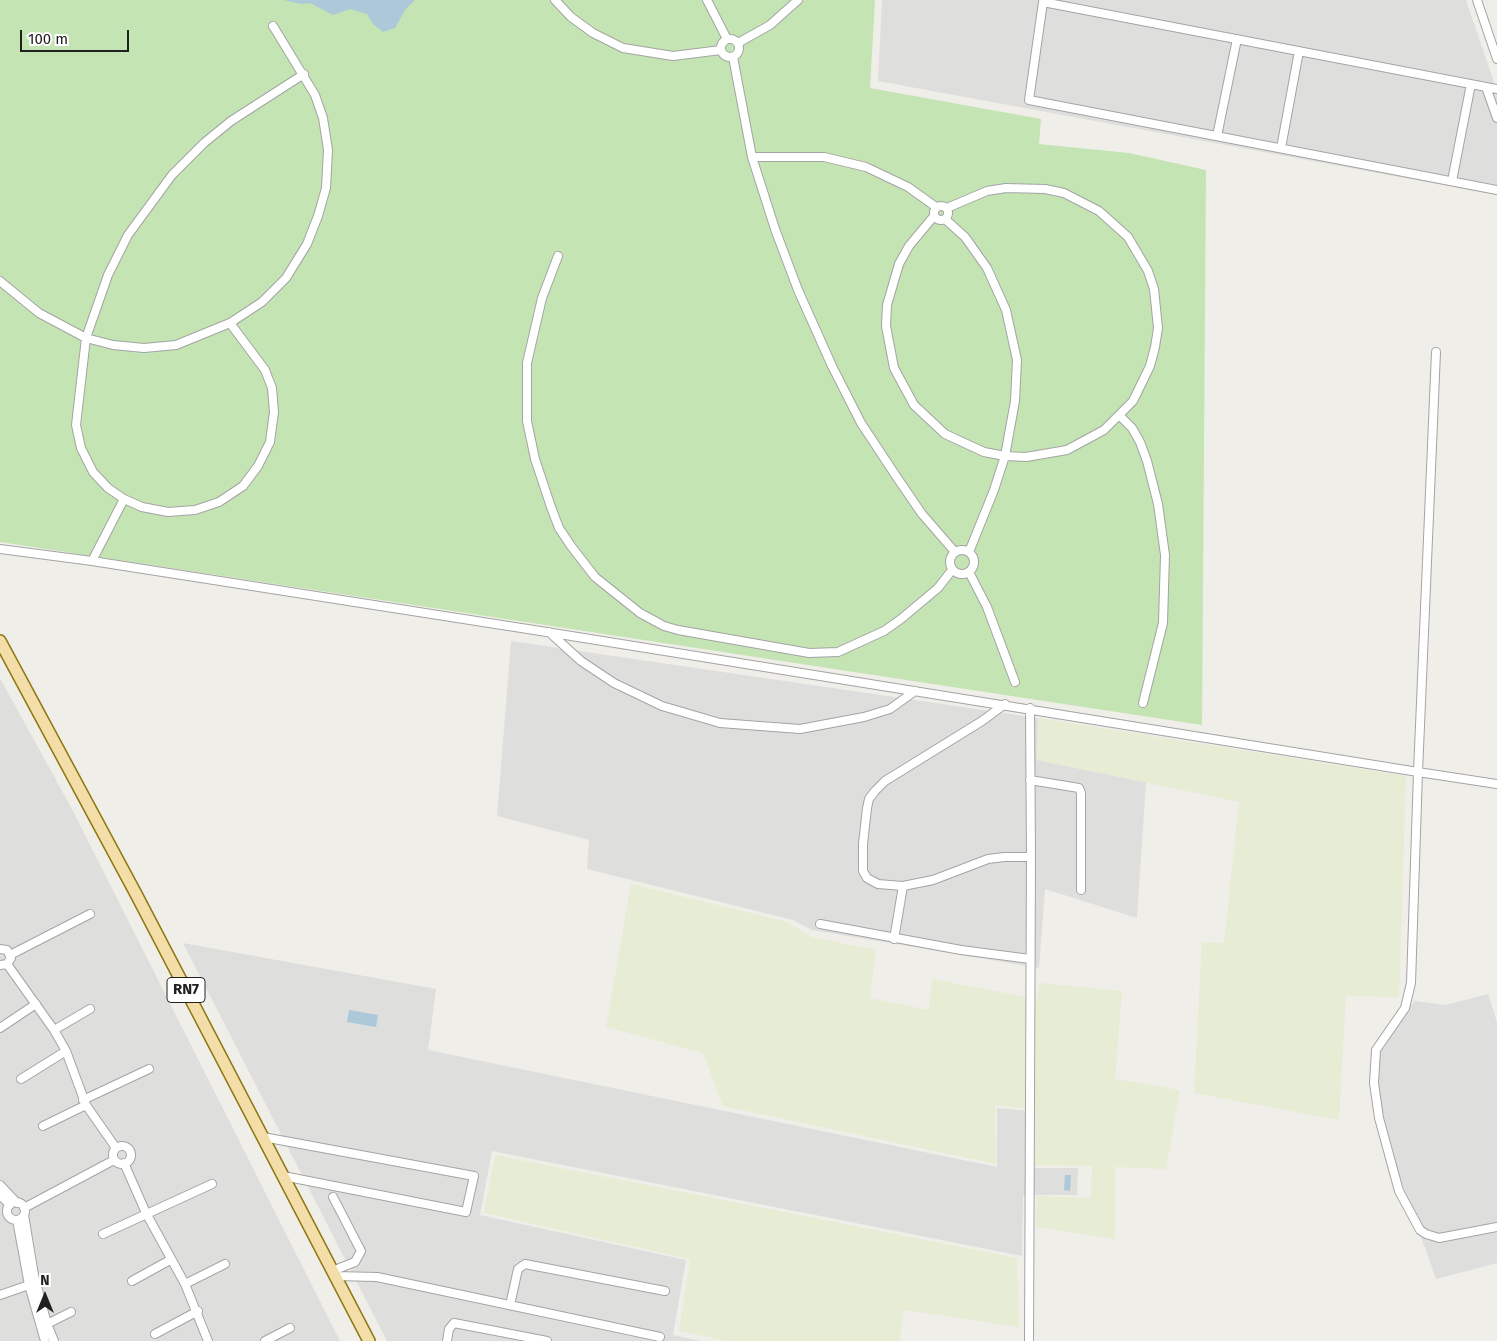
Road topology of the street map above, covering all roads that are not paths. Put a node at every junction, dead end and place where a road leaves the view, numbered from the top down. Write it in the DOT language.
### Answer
graph roads {
  1 [pos="555,0"];
  2 [pos="707,0"];
  3 [pos="798,0"];
  4 [pos="1477,0"];
  5 [pos="273,26"];
  6 [pos="726,39"];
  7 [pos="1237,39"];
  8 [pos="738,43"];
  9 [pos="721,50"];
  10 [pos="1299,51"];
  11 [pos="733,57"];
  12 [pos="1497,59"];
  13 [pos="304,74"];
  14 [pos="1472,84"];
  15 [pos="1486,87"];
  16 [pos="1497,89"];
  17 [pos="1497,118"];
  18 [pos="1217,136"];
  19 [pos="1281,148"];
  20 [pos="752,157"];
  21 [pos="1452,181"];
  22 [pos="1497,190"];
  23 [pos="936,207"];
  24 [pos="947,208"];
  25 [pos="934,216"];
  26 [pos="945,219"];
  27 [pos="558,256"];
  28 [pos="0,281"];
  29 [pos="230,323"];
  30 [pos="86,338"];
  31 [pos="1436,352"];
  32 [pos="1120,416"];
  33 [pos="1005,456"];
  34 [pos="124,499"];
  35 [pos="0,549"];
  36 [pos="955,552"];
  37 [pos="969,552"];
  38 [pos="92,561"];
  39 [pos="952,570"];
  40 [pos="970,572"];
  41 [pos="549,632"];
  42 [pos="0,641"];
  43 [pos="1015,682"];
  44 [pos="915,691"];
  45 [pos="1143,703"];
  46 [pos="1005,704"];
  47 [pos="1030,708"];
  48 [pos="1418,772"];
  49 [pos="1030,780"];
  50 [pos="1497,784"];
  51 [pos="1031,857"];
  52 [pos="903,886"];
  53 [pos="1081,890"];
  54 [pos="90,914"];
  55 [pos="820,924"];
  56 [pos="894,939"];
  57 [pos="0,949"];
  58 [pos="10,955"];
  59 [pos="1030,959"];
  60 [pos="4,964"];
  61 [pos="36,1004"];
  62 [pos="90,1009"];
  63 [pos="0,1028"];
  64 [pos="54,1030"];
  65 [pos="66,1051"];
  66 [pos="148,1069"];
  67 [pos="21,1079"];
  68 [pos="84,1103"];
  69 [pos="43,1126"];
  70 [pos="263,1137"];
  71 [pos="116,1148"];
  72 [pos="114,1160"];
  73 [pos="124,1164"];
  74 [pos="283,1176"];
  75 [pos="212,1184"];
  76 [pos="0,1185"];
  77 [pos="0,1195"];
  78 [pos="333,1197"];
  79 [pos="13,1204"];
  80 [pos="146,1213"];
  81 [pos="22,1214"];
  82 [pos="4,1216"];
  83 [pos="1497,1227"];
  84 [pos="103,1234"];
  85 [pos="170,1260"];
  86 [pos="225,1264"];
  87 [pos="334,1274"];
  88 [pos="132,1281"];
  89 [pos="185,1284"];
  90 [pos="29,1285"];
  91 [pos="665,1291"];
  92 [pos="0,1295"];
  93 [pos="510,1305"];
  94 [pos="198,1311"];
  95 [pos="71,1312"];
  96 [pos="47,1324"];
  97 [pos="290,1328"];
  98 [pos="155,1334"];
  99 [pos="660,1337"];
  100 [pos="44,1341"];
  101 [pos="54,1341"];
  102 [pos="208,1341"];
  103 [pos="265,1341"];
  104 [pos="369,1341"];
  105 [pos="446,1341"];
  106 [pos="547,1341"];
  107 [pos="1029,1341"];
  1 -- 9 [label="street"];
  2 -- 6 [label="street"];
  3 -- 8 [label="street"];
  4 -- 12 [label="street"];
  5 -- 13 [label="street"];
  6 -- 8 [label="street"];
  6 -- 9 [label="street"];
  7 -- 10 [label="street"];
  7 -- 18 [label="street"];
  7 -- 18 [label="street"];
  8 -- 11 [label="street"];
  9 -- 11 [label="street"];
  10 -- 14 [label="street"];
  10 -- 19 [label="street"];
  11 -- 20 [label="street"];
  13 -- 29 [label="street"];
  13 -- 30 [label="street"];
  14 -- 15 [label="street"];
  14 -- 21 [label="street"];
  15 -- 16 [label="street"];
  15 -- 17 [label="street"];
  18 -- 19 [label="street"];
  19 -- 21 [label="street"];
  20 -- 23 [label="street"];
  20 -- 36 [label="street"];
  21 -- 22 [label="street"];
  23 -- 24 [label="street"];
  23 -- 25 [label="street"];
  24 -- 26 [label="street"];
  24 -- 32 [label="street"];
  25 -- 26 [label="street"];
  25 -- 33 [label="street"];
  26 -- 33 [label="street"];
  27 -- 39 [label="street"];
  28 -- 30 [label="street"];
  29 -- 30 [label="street"];
  29 -- 34 [label="street"];
  30 -- 34 [label="street"];
  31 -- 48 [label="street"];
  32 -- 33 [label="street"];
  32 -- 45 [label="street"];
  33 -- 37 [label="street"];
  34 -- 38 [label="street"];
  35 -- 38 [label="street"];
  36 -- 37 [label="street"];
  36 -- 39 [label="street"];
  37 -- 40 [label="street"];
  38 -- 41 [label="street"];
  39 -- 40 [label="street"];
  40 -- 43 [label="street"];
  41 -- 44 [label="street"];
  41 -- 44 [label="street"];
  42 -- 70 [label="main road, RN7"];
  44 -- 46 [label="street"];
  46 -- 47 [label="street"];
  46 -- 52 [label="street"];
  47 -- 48 [label="street"];
  47 -- 49 [label="street"];
  48 -- 50 [label="street"];
  48 -- 83 [label="street"];
  49 -- 51 [label="street"];
  49 -- 53 [label="street"];
  51 -- 52 [label="street"];
  51 -- 59 [label="street"];
  52 -- 56 [label="street"];
  54 -- 58 [label="street"];
  55 -- 56 [label="street"];
  56 -- 59 [label="street"];
  57 -- 58 [label="street"];
  58 -- 60 [label="street"];
  59 -- 107 [label="street"];
  60 -- 61 [label="street"];
  61 -- 63 [label="street"];
  61 -- 64 [label="street"];
  62 -- 64 [label="street"];
  64 -- 65 [label="street"];
  65 -- 67 [label="street"];
  65 -- 68 [label="street"];
  66 -- 68 [label="street"];
  68 -- 69 [label="street"];
  68 -- 71 [label="street"];
  70 -- 74 [label="main road, RN7"];
  70 -- 74 [label="street"];
  71 -- 72 [label="street"];
  71 -- 73 [label="street"];
  72 -- 73 [label="street"];
  72 -- 81 [label="street"];
  73 -- 80 [label="street"];
  74 -- 87 [label="main road, RN7"];
  75 -- 80 [label="street"];
  76 -- 79 [label="street"];
  77 -- 79 [label="street"];
  78 -- 87 [label="street"];
  79 -- 81 [label="street"];
  79 -- 82 [label="street"];
  80 -- 84 [label="street"];
  80 -- 85 [label="street"];
  81 -- 82 [label="street"];
  81 -- 90 [label="street"];
  81 -- 96 [label="street"];
  85 -- 88 [label="street"];
  85 -- 89 [label="street"];
  86 -- 89 [label="street"];
  87 -- 93 [label="street"];
  87 -- 104 [label="main road, RN7"];
  89 -- 94 [label="street"];
  90 -- 92 [label="street"];
  90 -- 100 [label="street"];
  91 -- 93 [label="street"];
  93 -- 99 [label="street"];
  94 -- 98 [label="street"];
  94 -- 102 [label="street"];
  95 -- 96 [label="street"];
  96 -- 101 [label="street"];
  97 -- 103 [label="street"];
  105 -- 106 [label="street"];
}
